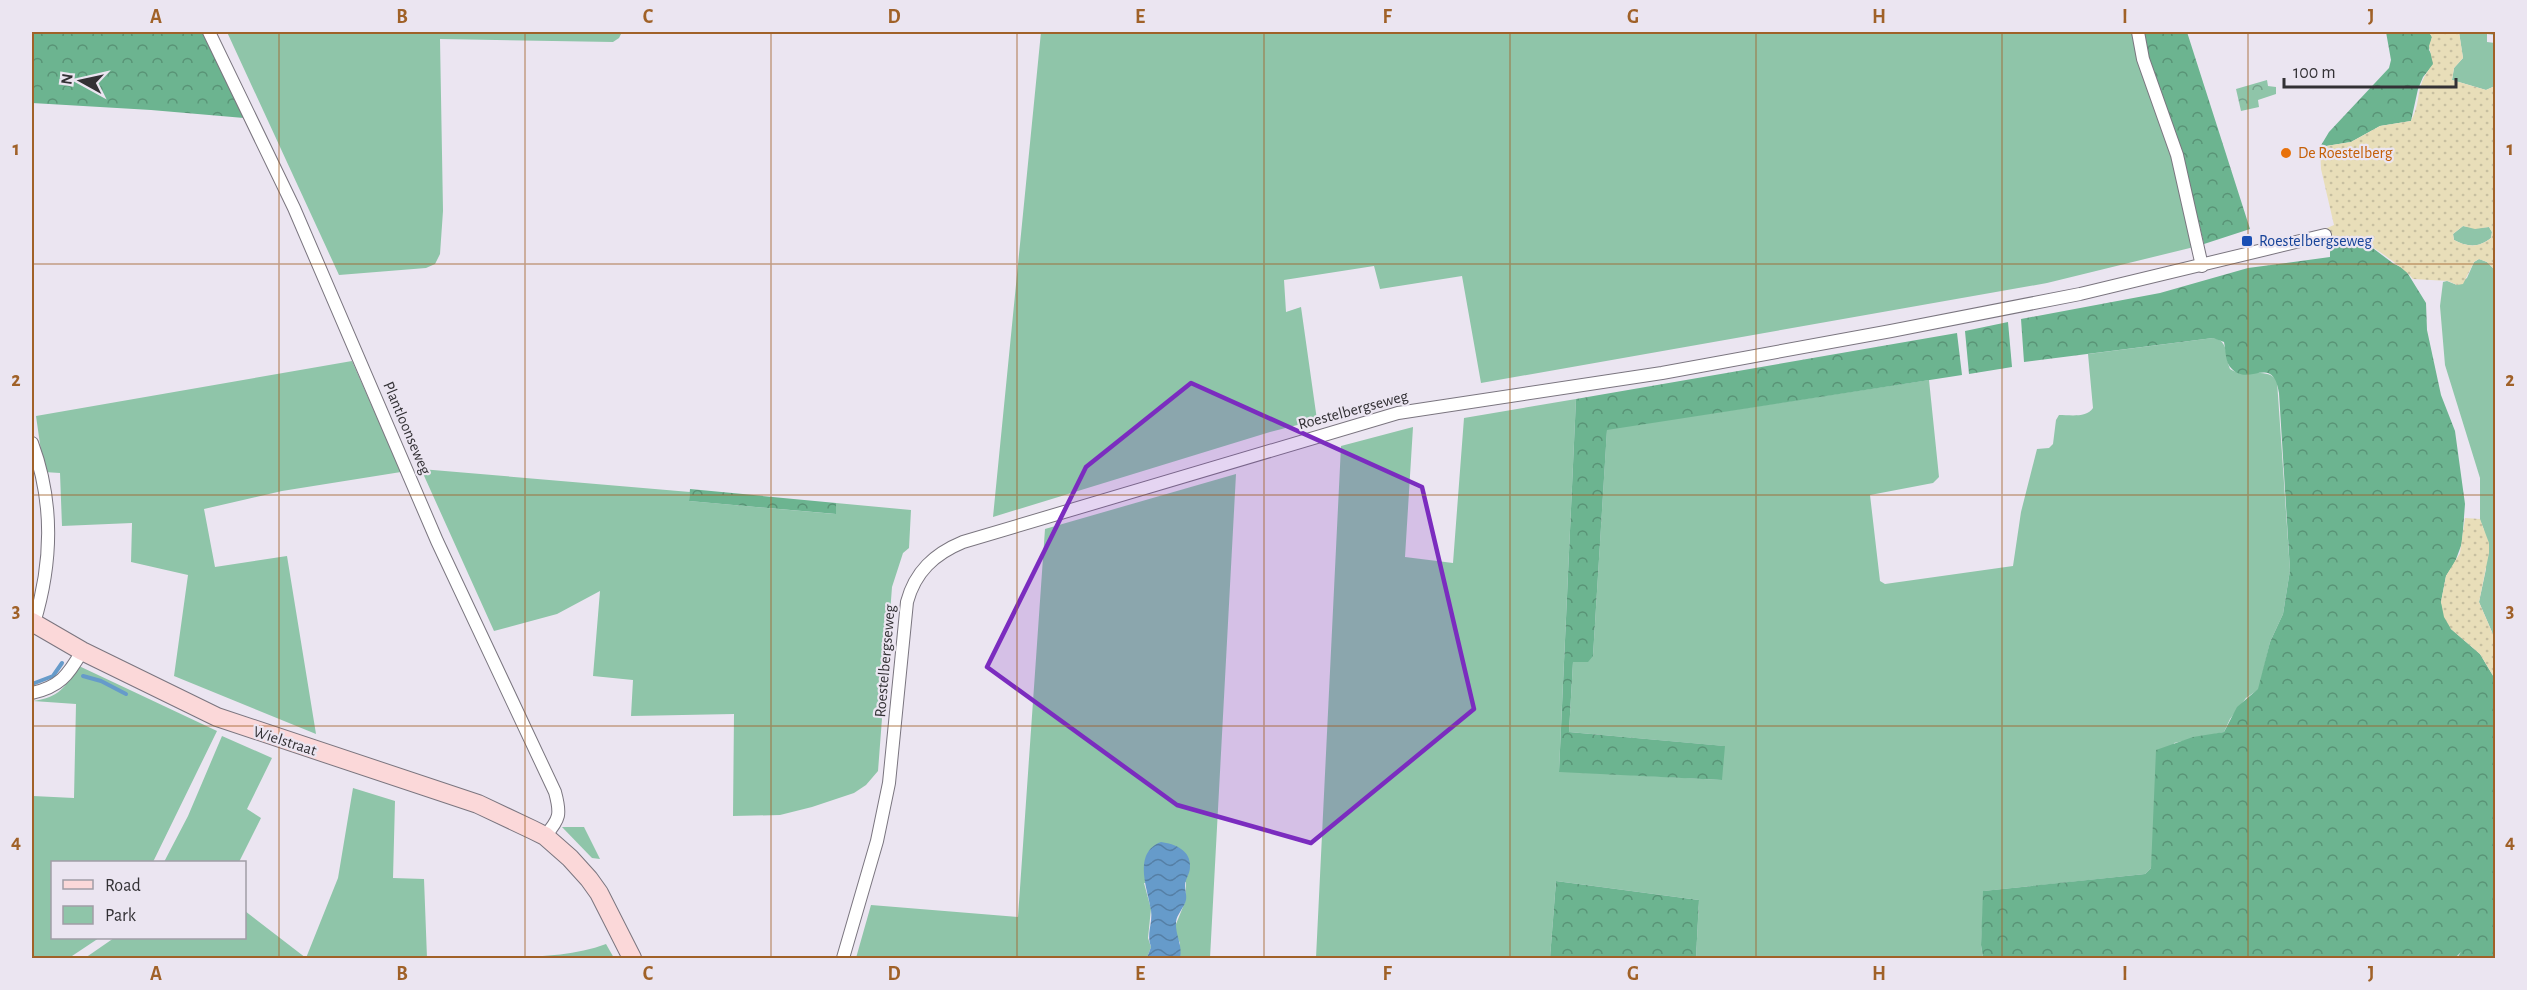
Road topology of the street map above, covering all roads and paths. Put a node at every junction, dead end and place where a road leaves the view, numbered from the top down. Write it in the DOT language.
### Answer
graph roads {
  1 [pos="209,32"];
  2 [pos="2138,32"];
  3 [pos="2325,235"];
  4 [pos="2202,266"];
  5 [pos="32,443"];
  6 [pos="33,623"];
  7 [pos="82,651"];
  8 [pos="32,693"];
  9 [pos="545,836"];
  10 [pos="632,958"];
  11 [pos="843,958"];
  1 -- 9 [label="street, Plantloonseweg"];
  2 -- 4 [label="street"];
  3 -- 4 [label="street, Roestelbergseweg"];
  4 -- 11 [label="street, Roestelbergseweg"];
  5 -- 6 [label="street, Wielstraat"];
  6 -- 7 [label="street, Wielstraat"];
  7 -- 8 [label="street"];
  7 -- 9 [label="street, Wielstraat"];
  9 -- 10 [label="street, Wielstraat"];
}
